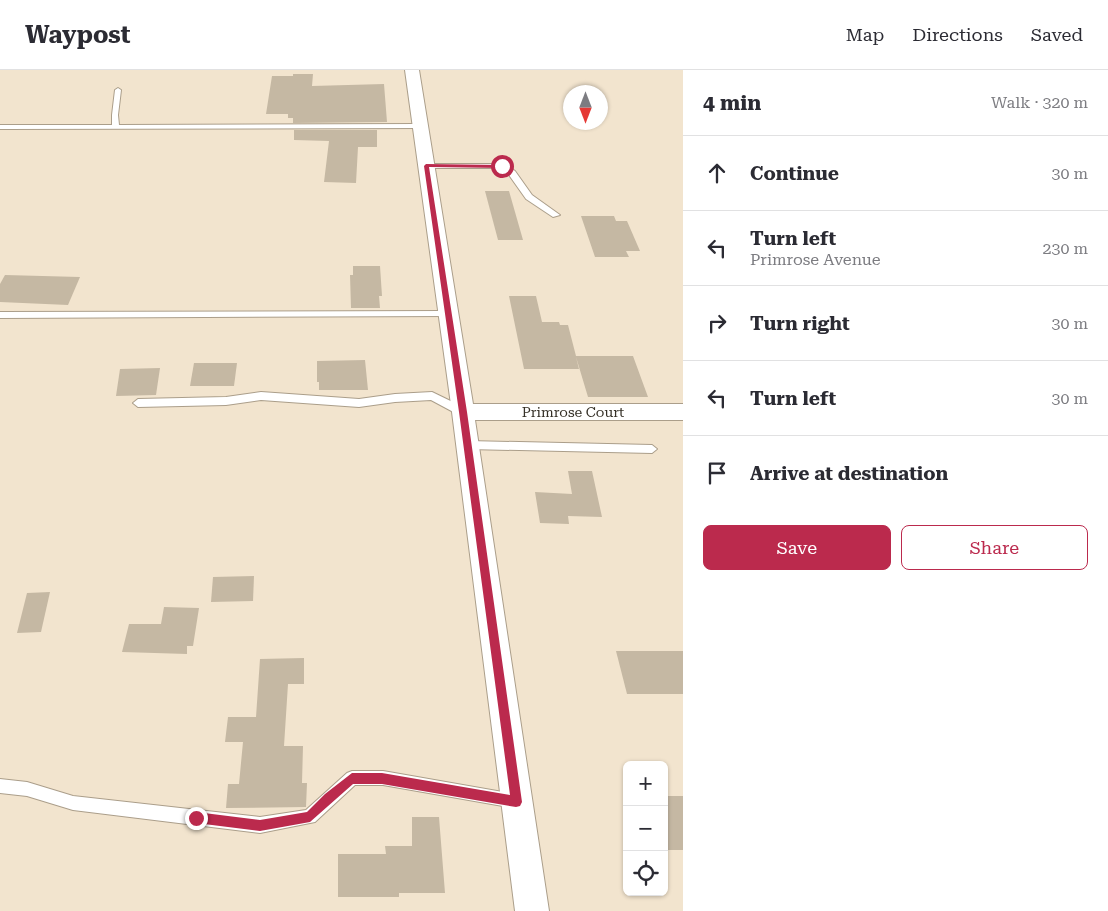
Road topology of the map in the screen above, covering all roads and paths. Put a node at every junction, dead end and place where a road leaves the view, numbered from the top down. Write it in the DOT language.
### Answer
graph roads {
  1 [pos="412,70"];
  2 [pos="118,90"];
  3 [pos="116,126"];
  4 [pos="420,126"];
  5 [pos="0,127"];
  6 [pos="426,166"];
  7 [pos="556,215"];
  8 [pos="447,314"];
  9 [pos="0,315"];
  10 [pos="138,403"];
  11 [pos="463,412"];
  12 [pos="683,412"];
  13 [pos="468,444"];
  14 [pos="652,449"];
  15 [pos="0,786"];
  16 [pos="516,802"];
  17 [pos="532,911"];
  1 -- 4 [label="street"];
  2 -- 3 [label="lane"];
  3 -- 4 [label="lane"];
  3 -- 5 [label="lane"];
  4 -- 6 [label="street"];
  6 -- 7 [label="lane"];
  6 -- 8 [label="street"];
  8 -- 9 [label="lane"];
  8 -- 11 [label="street"];
  10 -- 11 [label="lane"];
  11 -- 12 [label="street, Primrose Court"];
  11 -- 13 [label="street"];
  13 -- 14 [label="lane"];
  13 -- 16 [label="street"];
  15 -- 16 [label="lane"];
  16 -- 17 [label="street"];
}
